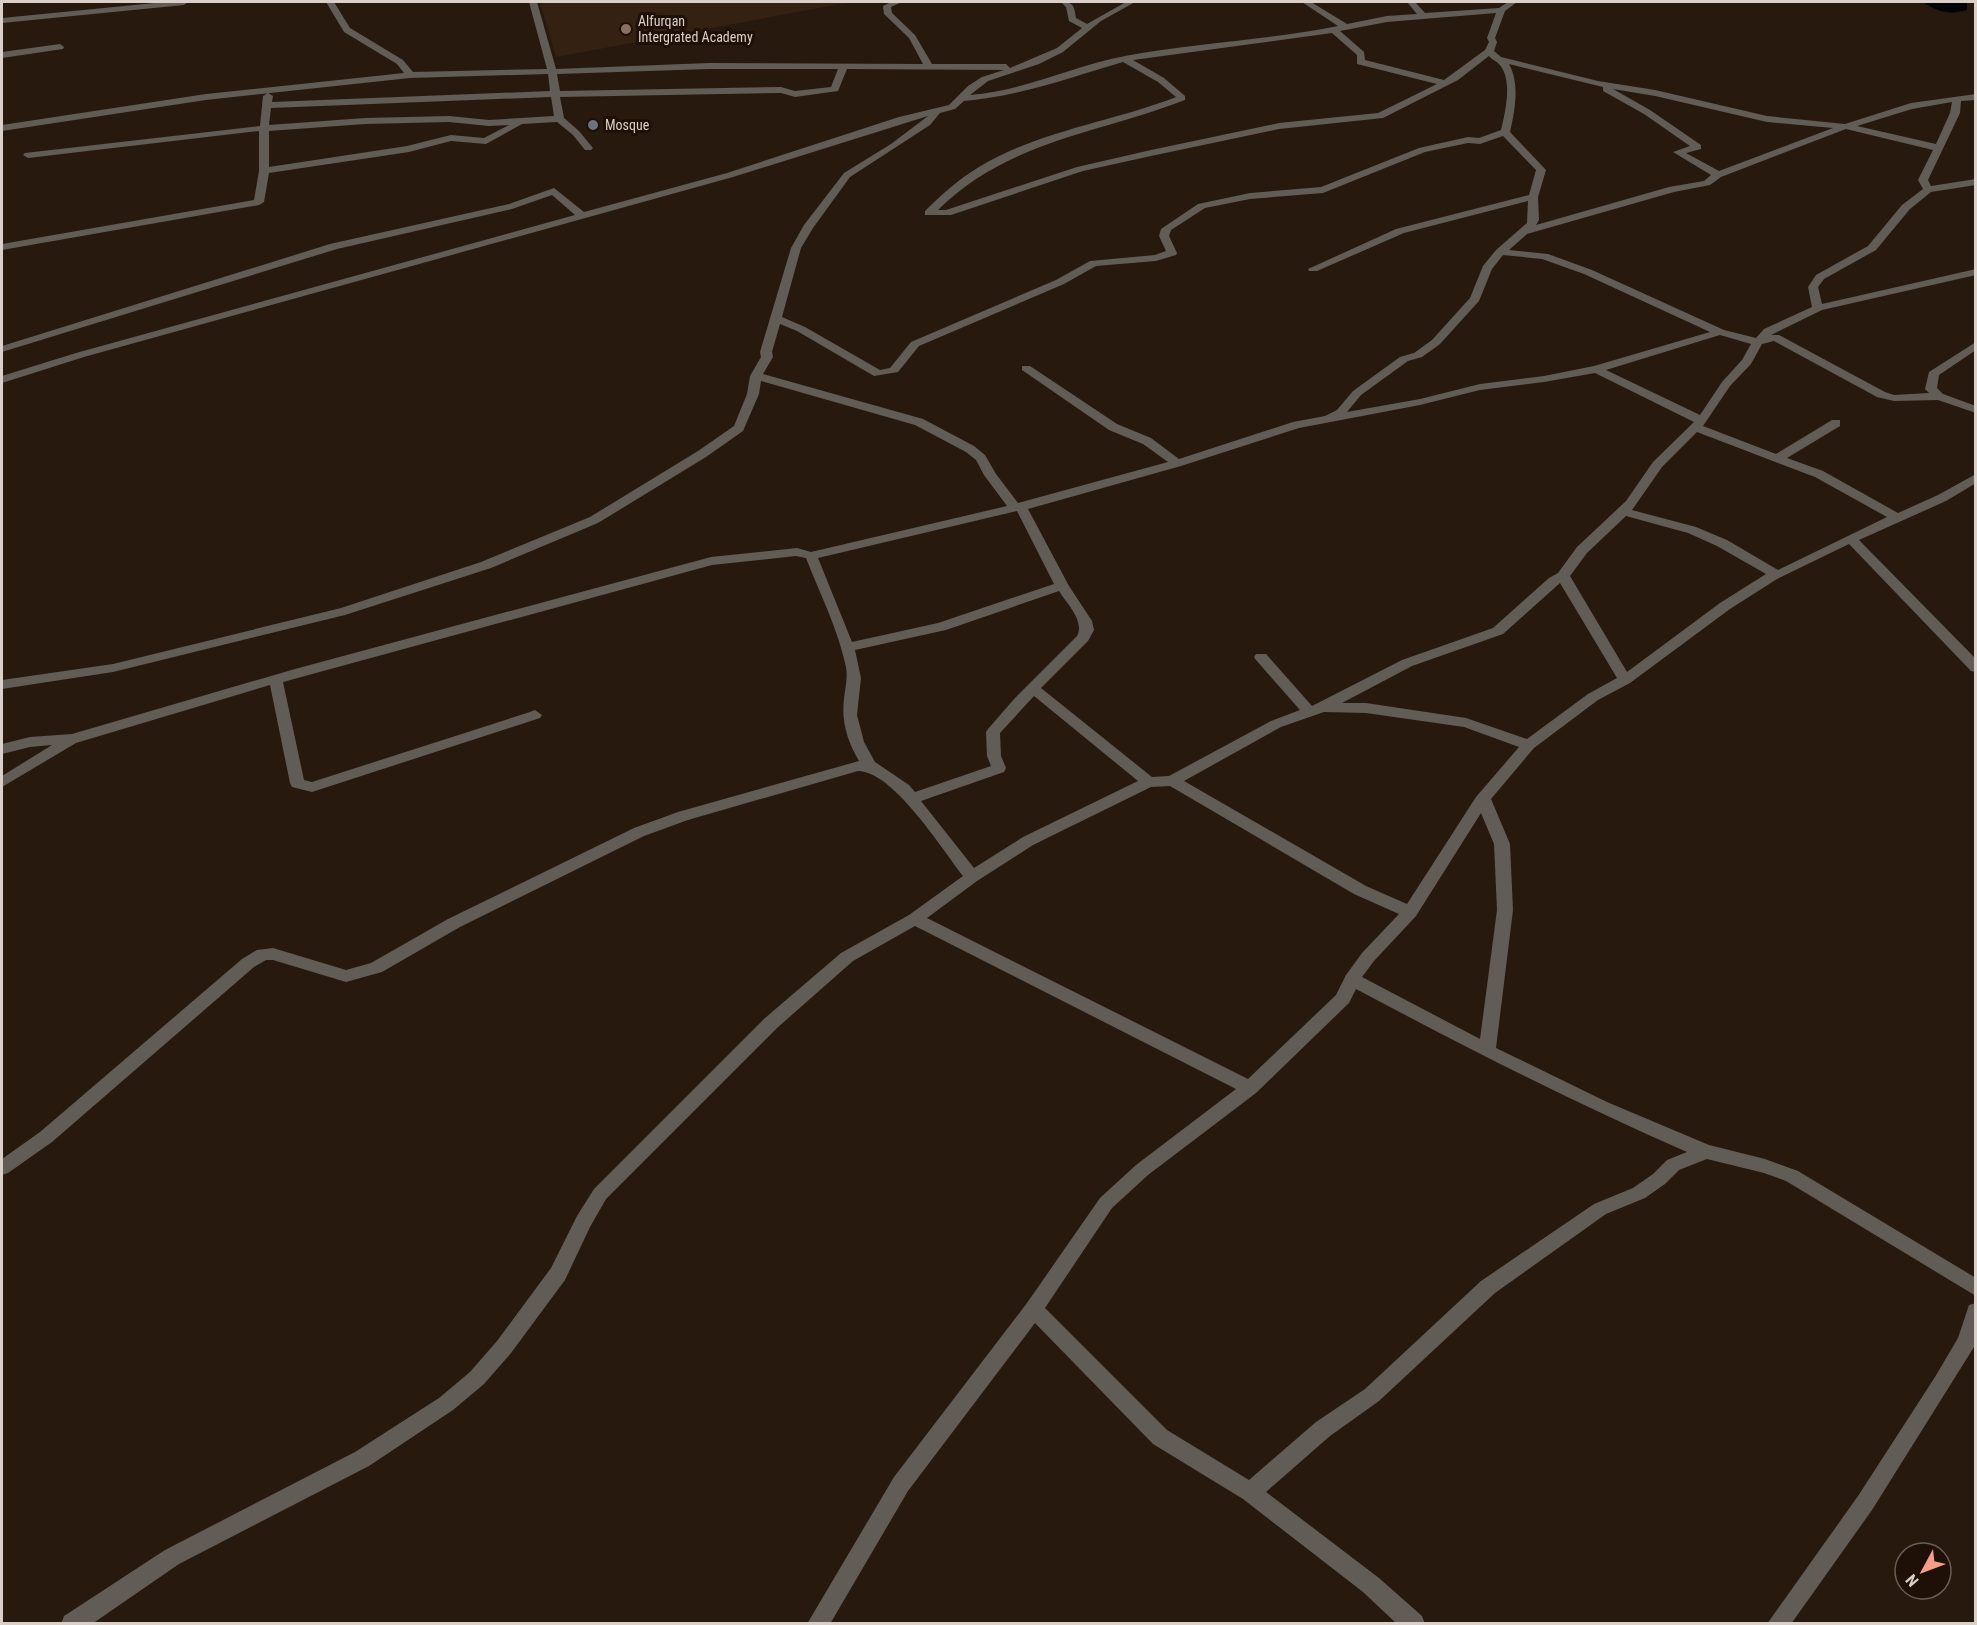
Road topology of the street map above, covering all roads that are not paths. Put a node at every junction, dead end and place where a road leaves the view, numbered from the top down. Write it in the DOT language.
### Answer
graph roads {
  1 [pos="184,2"];
  2 [pos="330,2"];
  3 [pos="533,2"];
  4 [pos="898,2"];
  5 [pos="1065,2"];
  6 [pos="1131,2"];
  7 [pos="1306,2"];
  8 [pos="1411,2"];
  9 [pos="1513,2"];
  10 [pos="1501,10"];
  11 [pos="1423,16"];
  12 [pos="2,21"];
  13 [pos="1344,26"];
  14 [pos="1087,27"];
  15 [pos="1334,30"];
  16 [pos="60,47"];
  17 [pos="1492,54"];
  18 [pos="2,55"];
  19 [pos="1124,58"];
  20 [pos="844,66"];
  21 [pos="928,66"];
  22 [pos="1016,68"];
  23 [pos="552,71"];
  24 [pos="410,75"];
  25 [pos="784,78"];
  26 [pos="1446,83"];
  27 [pos="1598,84"];
  28 [pos="268,89"];
  29 [pos="555,94"];
  30 [pos="1976,97"];
  31 [pos="961,98"];
  32 [pos="1957,98"];
  33 [pos="268,105"];
  34 [pos="936,112"];
  35 [pos="559,119"];
  36 [pos="525,122"];
  37 [pos="1850,127"];
  38 [pos="2,128"];
  39 [pos="264,128"];
  40 [pos="1505,132"];
  41 [pos="588,148"];
  42 [pos="1940,148"];
  43 [pos="28,155"];
  44 [pos="264,171"];
  45 [pos="1718,175"];
  46 [pos="1976,182"];
  47 [pos="1928,190"];
  48 [pos="1533,197"];
  49 [pos="581,215"];
  50 [pos="1522,232"];
  51 [pos="2,247"];
  52 [pos="1500,252"];
  53 [pos="1312,269"];
  54 [pos="1976,272"];
  55 [pos="1818,308"];
  56 [pos="775,318"];
  57 [pos="1720,333"];
  58 [pos="1758,342"];
  59 [pos="1976,345"];
  60 [pos="2,349"];
  61 [pos="1026,368"];
  62 [pos="1596,369"];
  63 [pos="756,376"];
  64 [pos="2,380"];
  65 [pos="1939,396"];
  66 [pos="1976,410"];
  67 [pos="1324,420"];
  68 [pos="1836,423"];
  69 [pos="1699,424"];
  70 [pos="1779,458"];
  71 [pos="1177,464"];
  72 [pos="1976,478"];
  73 [pos="1018,507"];
  74 [pos="1622,512"];
  75 [pos="1898,518"];
  76 [pos="1851,539"];
  77 [pos="812,556"];
  78 [pos="1775,574"];
  79 [pos="1563,576"];
  80 [pos="1062,586"];
  81 [pos="848,647"];
  82 [pos="1261,657"];
  83 [pos="1976,668"];
  84 [pos="276,680"];
  85 [pos="1625,680"];
  86 [pos="2,685"];
  87 [pos="1033,688"];
  88 [pos="1316,709"];
  89 [pos="535,715"];
  90 [pos="72,740"];
  91 [pos="1529,745"];
  92 [pos="2,749"];
  93 [pos="870,766"];
  94 [pos="2,782"];
  95 [pos="1149,782"];
  96 [pos="1172,782"];
  97 [pos="911,799"];
  98 [pos="1483,799"];
  99 [pos="972,877"];
  100 [pos="1410,912"];
  101 [pos="915,919"];
  102 [pos="1352,979"];
  103 [pos="1487,1051"];
  104 [pos="1250,1088"];
  105 [pos="1706,1152"];
  106 [pos="2,1167"];
  107 [pos="1976,1288"];
  108 [pos="1034,1309"];
  109 [pos="1976,1311"];
  110 [pos="1250,1492"];
  111 [pos="72,1623"];
  112 [pos="818,1623"];
  113 [pos="1414,1623"];
  114 [pos="1778,1623"];
  1 -- 12 [label="street"];
  2 -- 24 [label="street"];
  3 -- 23 [label="street"];
  4 -- 21 [label="street"];
  5 -- 14 [label="street"];
  6 -- 14 [label="street"];
  7 -- 13 [label="street"];
  8 -- 11 [label="street"];
  9 -- 10 [label="street"];
  10 -- 11 [label="street"];
  10 -- 17 [label="street"];
  11 -- 13 [label="street"];
  13 -- 15 [label="street"];
  14 -- 22 [label="street"];
  15 -- 19 [label="street"];
  15 -- 26 [label="street"];
  16 -- 18 [label="street"];
  17 -- 26 [label="street"];
  17 -- 27 [label="street"];
  17 -- 40 [label="street"];
  19 -- 26 [label="street"];
  19 -- 31 [label="street"];
  20 -- 21 [label="street"];
  20 -- 25 [label="street"];
  20 -- 25 [label="street"];
  21 -- 22 [label="street"];
  22 -- 31 [label="street"];
  23 -- 24 [label="street"];
  23 -- 25 [label="street"];
  23 -- 29 [label="street"];
  24 -- 28 [label="street"];
  25 -- 29 [label="street"];
  27 -- 37 [label="street"];
  27 -- 45 [label="street"];
  28 -- 33 [label="street"];
  28 -- 38 [label="street"];
  29 -- 33 [label="street"];
  29 -- 35 [label="street"];
  30 -- 32 [label="street"];
  31 -- 34 [label="street"];
  32 -- 37 [label="street"];
  32 -- 42 [label="street"];
  33 -- 39 [label="street"];
  34 -- 49 [label="street"];
  34 -- 56 [label="street"];
  35 -- 36 [label="street"];
  35 -- 41 [label="street"];
  36 -- 39 [label="street"];
  36 -- 44 [label="street"];
  37 -- 42 [label="street"];
  37 -- 45 [label="street"];
  39 -- 43 [label="street"];
  39 -- 44 [label="street"];
  40 -- 48 [label="street"];
  40 -- 56 [label="street"];
  42 -- 47 [label="street"];
  44 -- 51 [label="street"];
  45 -- 50 [label="street"];
  46 -- 47 [label="street"];
  47 -- 55 [label="street"];
  48 -- 50 [label="street"];
  48 -- 53 [label="street"];
  49 -- 60 [label="street"];
  49 -- 64 [label="street"];
  50 -- 52 [label="street"];
  52 -- 57 [label="street"];
  52 -- 67 [label="street"];
  54 -- 55 [label="street"];
  55 -- 58 [label="street"];
  56 -- 63 [label="street"];
  57 -- 58 [label="street"];
  57 -- 62 [label="street"];
  58 -- 65 [label="street"];
  58 -- 69 [label="street"];
  59 -- 65 [label="street"];
  61 -- 71 [label="street"];
  62 -- 67 [label="street"];
  62 -- 69 [label="street"];
  63 -- 73 [label="street"];
  63 -- 86 [label="street"];
  65 -- 66 [label="street"];
  67 -- 71 [label="street"];
  68 -- 70 [label="street"];
  69 -- 70 [label="street"];
  69 -- 74 [label="street"];
  70 -- 75 [label="street"];
  71 -- 73 [label="street"];
  72 -- 75 [label="street"];
  73 -- 77 [label="street"];
  73 -- 80 [label="street"];
  74 -- 78 [label="street"];
  74 -- 79 [label="street"];
  75 -- 76 [label="street"];
  76 -- 78 [label="street"];
  76 -- 83 [label="street"];
  77 -- 81 [label="street"];
  77 -- 84 [label="street"];
  78 -- 85 [label="street"];
  79 -- 85 [label="street"];
  79 -- 88 [label="street"];
  80 -- 81 [label="street"];
  80 -- 87 [label="street"];
  81 -- 93 [label="street"];
  82 -- 88 [label="street"];
  84 -- 89 [label="street"];
  84 -- 90 [label="street"];
  85 -- 91 [label="street"];
  87 -- 95 [label="street"];
  87 -- 97 [label="street"];
  88 -- 91 [label="street"];
  88 -- 96 [label="street"];
  90 -- 92 [label="street"];
  90 -- 94 [label="street"];
  91 -- 98 [label="street"];
  93 -- 97 [label="street"];
  93 -- 106 [label="street"];
  95 -- 96 [label="street"];
  95 -- 99 [label="street"];
  96 -- 100 [label="street"];
  97 -- 99 [label="street"];
  98 -- 100 [label="street"];
  98 -- 103 [label="street"];
  99 -- 101 [label="street"];
  100 -- 102 [label="street"];
  101 -- 104 [label="street"];
  101 -- 111 [label="street"];
  102 -- 103 [label="street"];
  102 -- 104 [label="street"];
  103 -- 105 [label="street"];
  104 -- 108 [label="street"];
  105 -- 107 [label="street"];
  105 -- 110 [label="street"];
  108 -- 110 [label="street"];
  108 -- 112 [label="street"];
  109 -- 114 [label="street"];
  110 -- 113 [label="street"];
}
